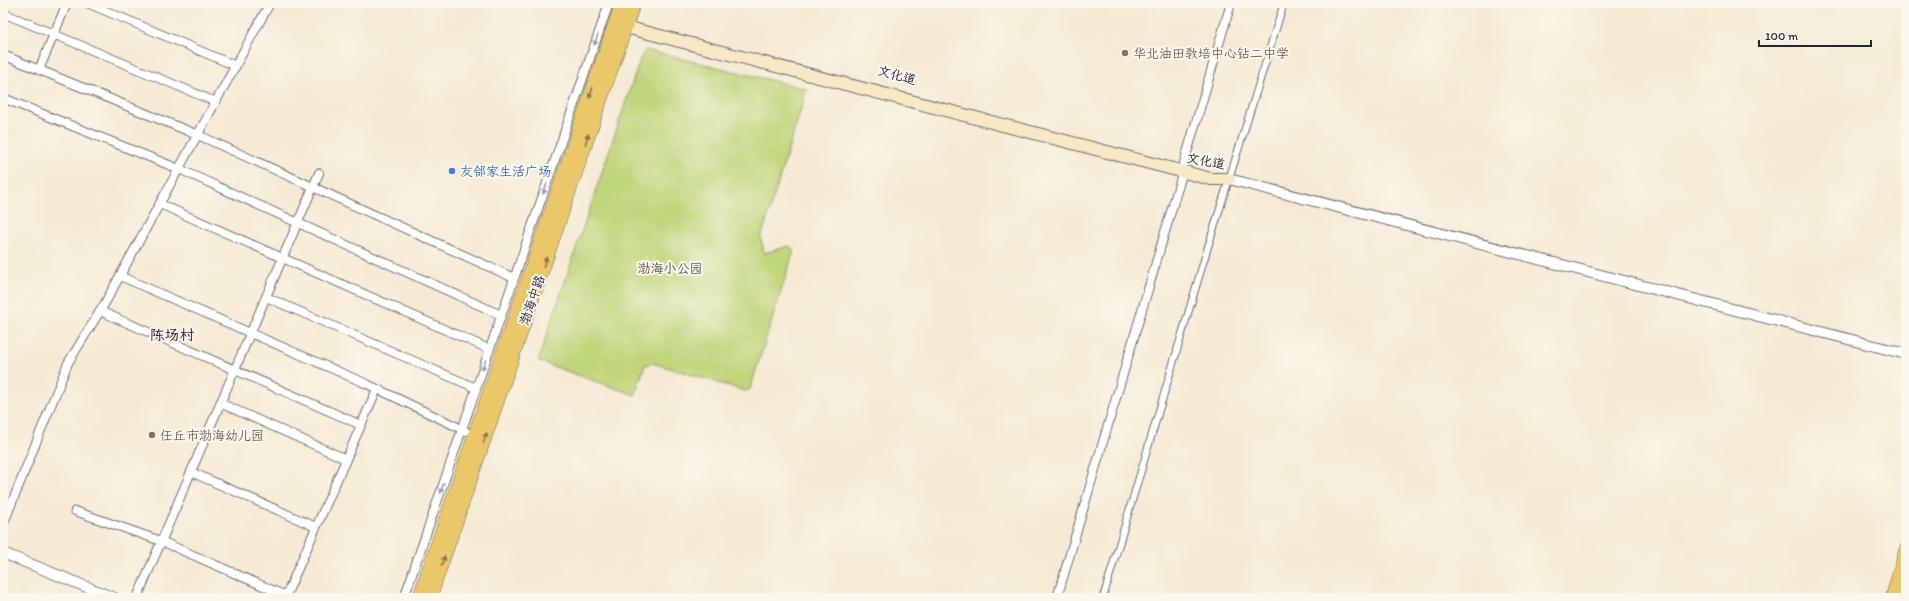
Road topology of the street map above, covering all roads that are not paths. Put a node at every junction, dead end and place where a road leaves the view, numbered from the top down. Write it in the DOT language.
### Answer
graph roads {
  1 [pos="66,3"];
  2 [pos="87,3"];
  3 [pos="270,3"];
  4 [pos="609,3"];
  5 [pos="622,3"];
  6 [pos="634,3"];
  7 [pos="1232,3"];
  8 [pos="1284,3"];
  9 [pos="3,13"];
  10 [pos="622,22"];
  11 [pos="54,34"];
  12 [pos="3,55"];
  13 [pos="236,66"];
  14 [pos="39,70"];
  15 [pos="3,98"];
  16 [pos="216,102"];
  17 [pos="198,134"];
  18 [pos="1183,167"];
  19 [pos="179,169"];
  20 [pos="319,173"];
  21 [pos="1229,179"];
  22 [pos="313,188"];
  23 [pos="160,204"];
  24 [pos="298,222"];
  25 [pos="282,258"];
  26 [pos="120,276"];
  27 [pos="514,278"];
  28 [pos="266,297"];
  29 [pos="100,311"];
  30 [pos="501,315"];
  31 [pos="250,333"];
  32 [pos="489,349"];
  33 [pos="1906,354"];
  34 [pos="235,369"];
  35 [pos="377,388"];
  36 [pos="476,388"];
  37 [pos="220,403"];
  38 [pos="361,425"];
  39 [pos="462,430"];
  40 [pos="474,435"];
  41 [pos="346,459"];
  42 [pos="191,472"];
  43 [pos="76,511"];
  44 [pos="3,525"];
  45 [pos="316,528"];
  46 [pos="161,541"];
  47 [pos="1906,549"];
  48 [pos="3,553"];
  49 [pos="1906,595"];
  50 [pos="285,597"];
  51 [pos="114,598"];
  52 [pos="137,598"];
  53 [pos="404,598"];
  54 [pos="419,598"];
  55 [pos="430,598"];
  56 [pos="1057,598"];
  57 [pos="1104,598"];
  58 [pos="1892,598"];
  59 [pos="1905,598"];
  1 -- 11 [label="street"];
  2 -- 13 [label="street"];
  3 -- 13 [label="street"];
  4 -- 27 [label="street, one-way"];
  5 -- 10 [label="main road, 渤海中路"];
  6 -- 10 [label="main road, 渤海中路"];
  7 -- 18 [label="street"];
  8 -- 21 [label="street"];
  9 -- 11 [label="street"];
  10 -- 18 [label="main road, 文化道"];
  10 -- 40 [label="main road, 渤海中路, one-way"];
  55 -- 10 [label="main road, 渤海中路, one-way"];
  11 -- 14 [label="street"];
  11 -- 16 [label="street"];
  12 -- 14 [label="street"];
  13 -- 16 [label="street"];
  14 -- 17 [label="street"];
  15 -- 19 [label="street"];
  16 -- 17 [label="street"];
  17 -- 19 [label="street"];
  17 -- 22 [label="street"];
  18 -- 21 [label="main road, 文化道"];
  18 -- 56 [label="street"];
  19 -- 23 [label="street"];
  19 -- 24 [label="street"];
  20 -- 22 [label="street"];
  21 -- 33 [label="street"];
  21 -- 57 [label="street"];
  22 -- 24 [label="street"];
  22 -- 27 [label="street"];
  23 -- 25 [label="street"];
  23 -- 26 [label="street"];
  24 -- 25 [label="street"];
  24 -- 30 [label="street"];
  25 -- 28 [label="street"];
  25 -- 32 [label="street"];
  26 -- 29 [label="street"];
  26 -- 31 [label="street"];
  27 -- 30 [label="street"];
  28 -- 31 [label="street"];
  28 -- 36 [label="street"];
  29 -- 34 [label="street"];
  29 -- 44 [label="street"];
  30 -- 32 [label="street"];
  31 -- 34 [label="street"];
  31 -- 35 [label="street"];
  32 -- 36 [label="street, one-way"];
  34 -- 37 [label="street"];
  34 -- 38 [label="street"];
  35 -- 38 [label="street"];
  35 -- 39 [label="street"];
  36 -- 39 [label="street"];
  37 -- 41 [label="street"];
  37 -- 42 [label="street"];
  38 -- 41 [label="street"];
  39 -- 40 [label="street"];
  39 -- 53 [label="street, one-way"];
  40 -- 54 [label="main road, 渤海中路"];
  41 -- 45 [label="street"];
  42 -- 45 [label="street"];
  42 -- 46 [label="street"];
  43 -- 46 [label="street"];
  45 -- 50 [label="street"];
  46 -- 50 [label="street"];
  46 -- 52 [label="street"];
  47 -- 58 [label="main road"];
  48 -- 51 [label="street"];
  49 -- 59 [label="main road"];
}
